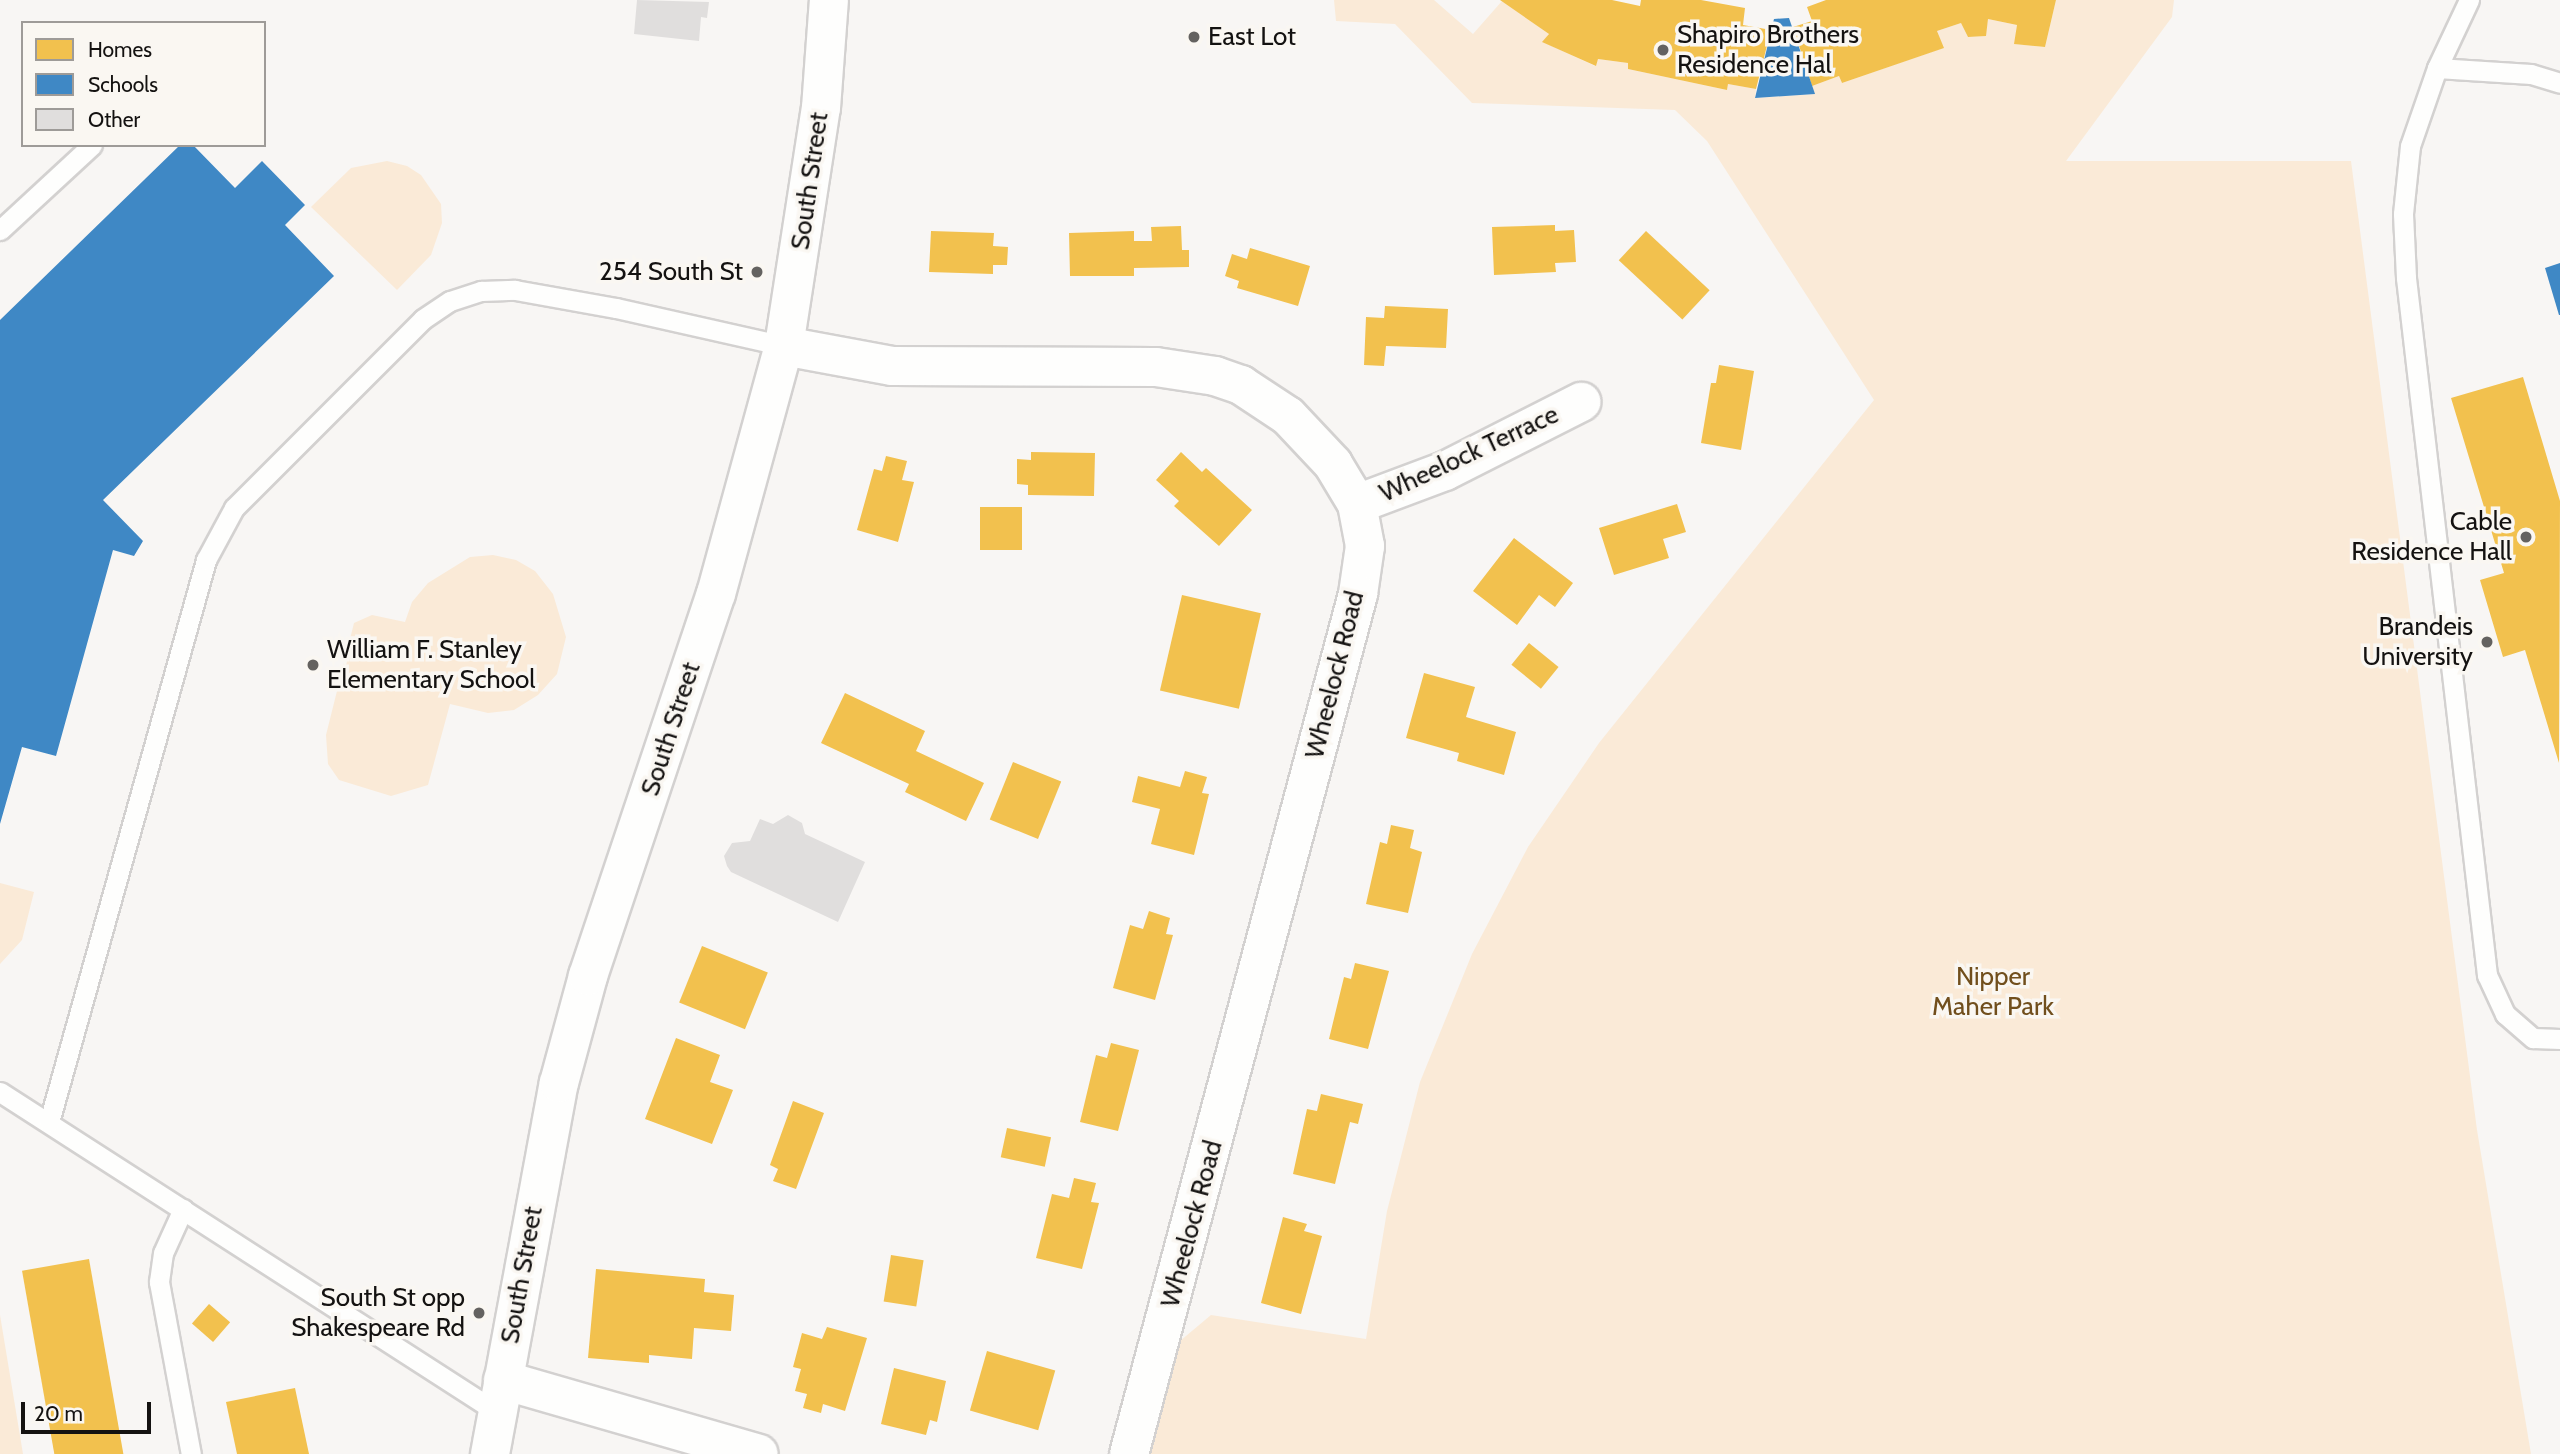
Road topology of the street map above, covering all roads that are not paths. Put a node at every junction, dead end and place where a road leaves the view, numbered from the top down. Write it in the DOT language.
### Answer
graph roads {
  1 [pos="829,0"];
  2 [pos="2469,0"];
  3 [pos="2437,68"];
  4 [pos="2560,83"];
  5 [pos="90,147"];
  6 [pos="0,230"];
  7 [pos="784,345"];
  8 [pos="1581,402"];
  9 [pos="1357,505"];
  10 [pos="2560,1039"];
  11 [pos="0,1092"];
  12 [pos="49,1122"];
  13 [pos="183,1209"];
  14 [pos="500,1396"];
  15 [pos="191,1454"];
  16 [pos="490,1454"];
  17 [pos="759,1454"];
  18 [pos="1129,1454"];
  1 -- 7 [label="street, South Street"];
  2 -- 3 [label="lane"];
  3 -- 4 [label="lane"];
  3 -- 10 [label="lane"];
  5 -- 6 [label="lane"];
  7 -- 9 [label="street, Wheelock Road"];
  7 -- 12 [label="lane"];
  7 -- 14 [label="street, South Street"];
  8 -- 9 [label="street, Wheelock Terrace"];
  9 -- 18 [label="street, Wheelock Road"];
  11 -- 12 [label="lane"];
  12 -- 13 [label="lane"];
  13 -- 14 [label="lane"];
  13 -- 15 [label="lane"];
  14 -- 16 [label="street, South Street"];
  14 -- 17 [label="street"];
}
